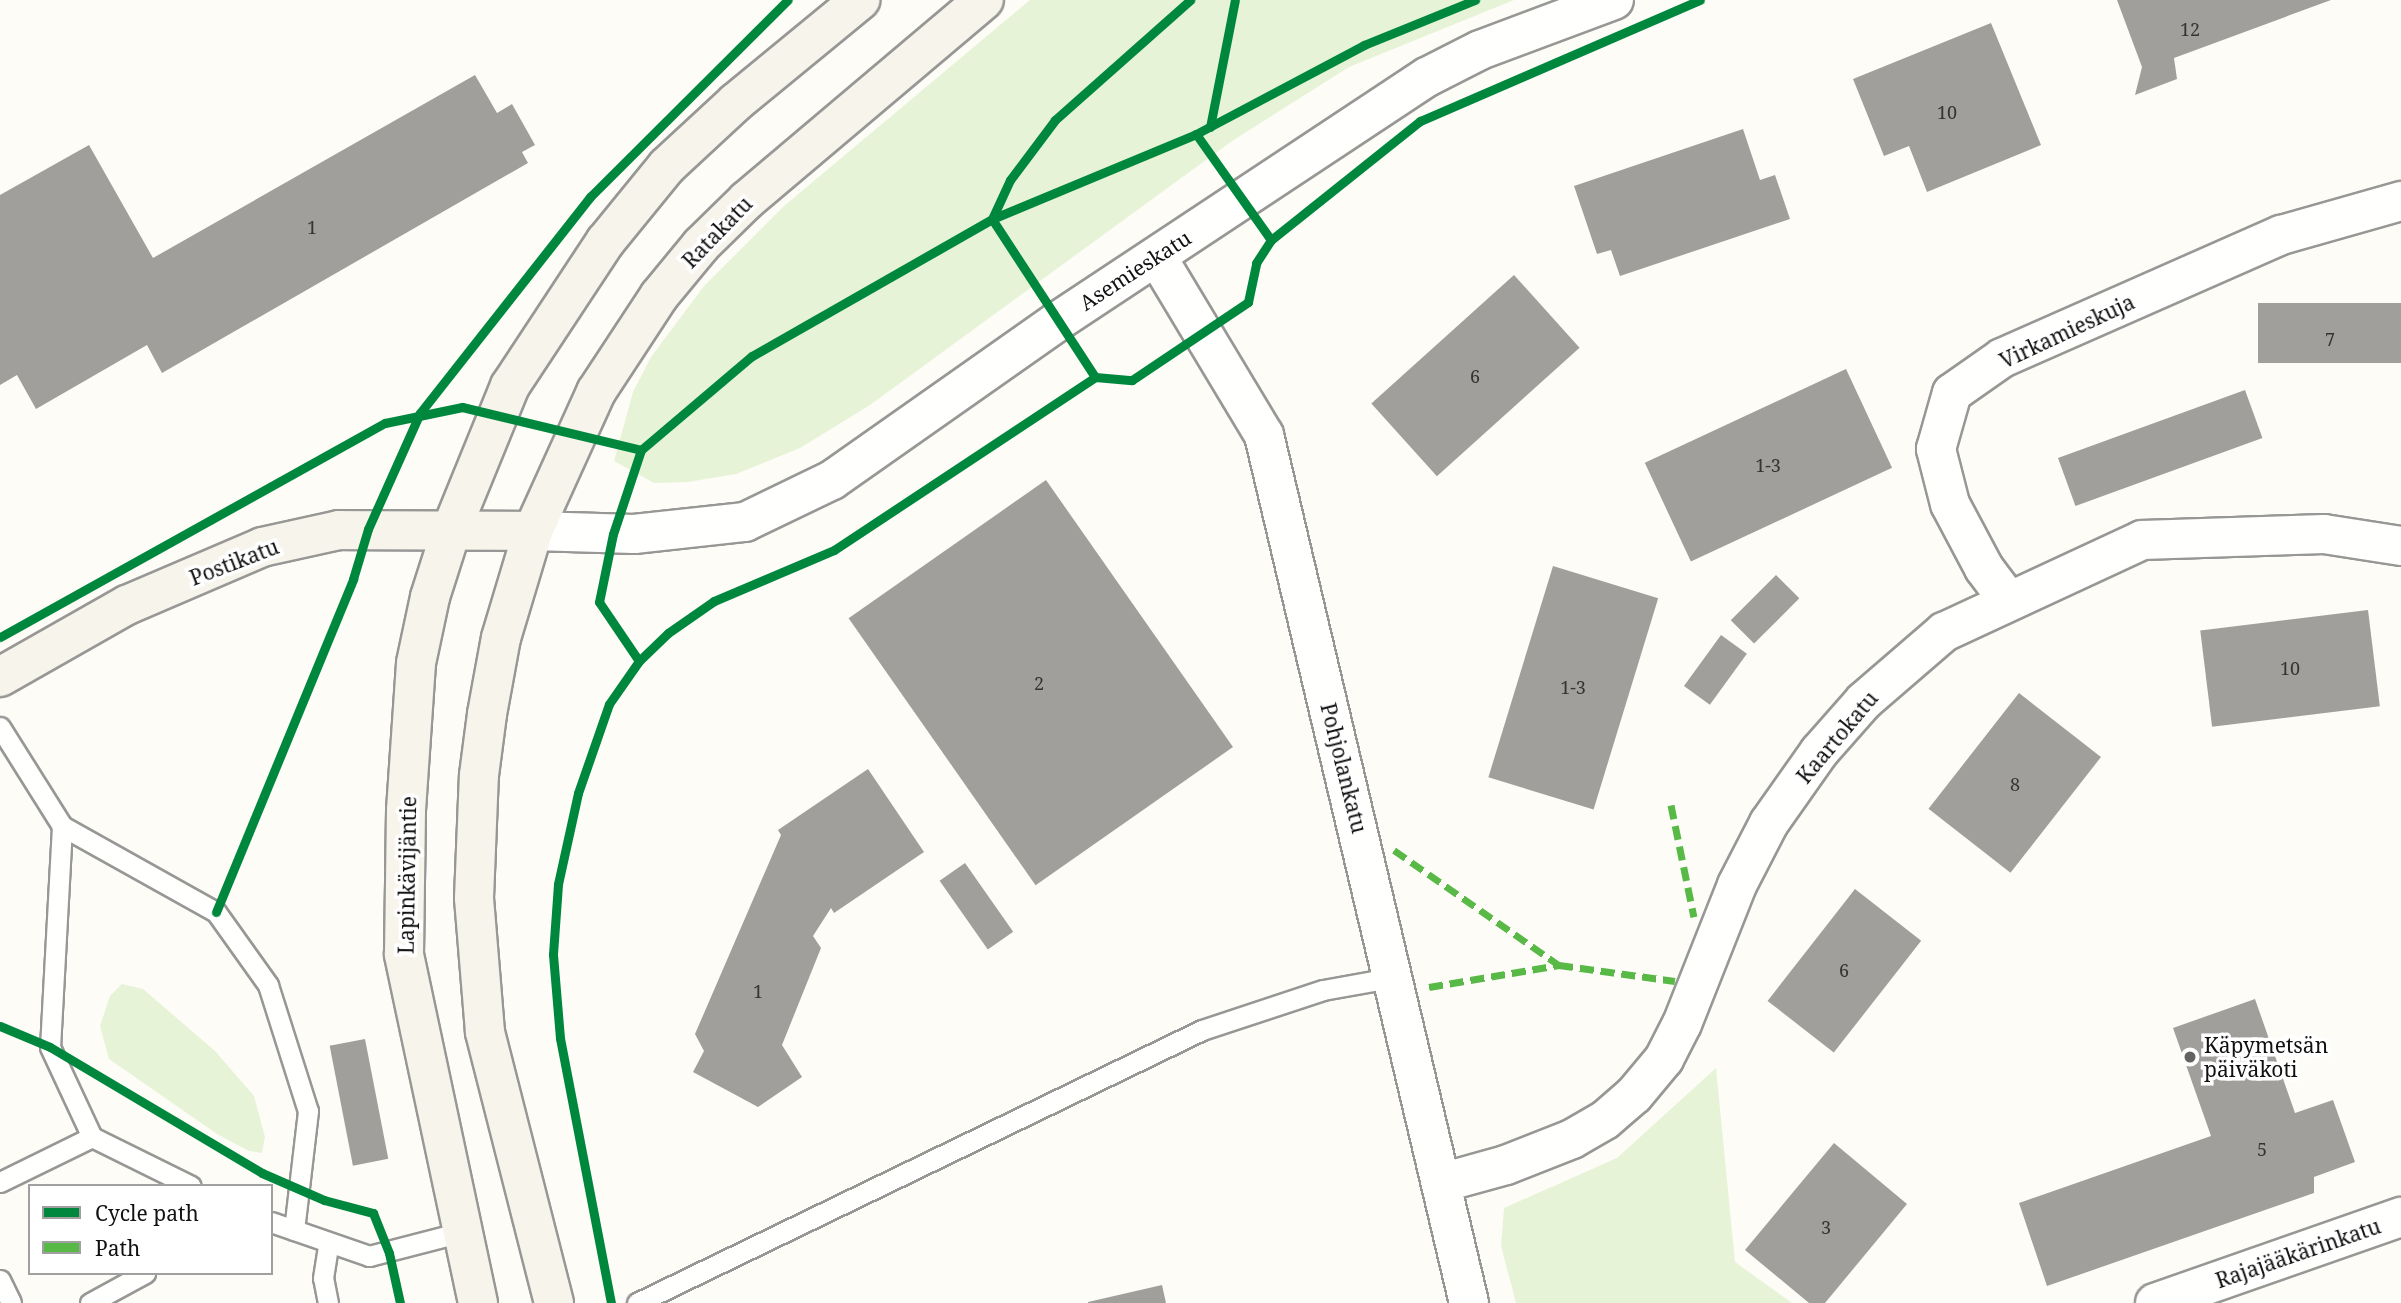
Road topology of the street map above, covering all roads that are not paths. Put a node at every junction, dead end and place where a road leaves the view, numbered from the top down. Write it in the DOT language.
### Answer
graph roads {
  1 [pos="860,0"];
  2 [pos="984,0"];
  3 [pos="1614,0"];
  4 [pos="2401,201"];
  5 [pos="1157,257"];
  6 [pos="452,528"];
  7 [pos="533,531"];
  8 [pos="2401,547"];
  9 [pos="2008,600"];
  10 [pos="0,677"];
  11 [pos="0,727"];
  12 [pos="62,826"];
  13 [pos="1395,978"];
  14 [pos="92,1138"];
  15 [pos="0,1182"];
  16 [pos="1441,1183"];
  17 [pos="187,1184"];
  18 [pos="2401,1217"];
  19 [pos="273,1223"];
  20 [pos="294,1230"];
  21 [pos="462,1233"];
  22 [pos="329,1242"];
  23 [pos="141,1275"];
  24 [pos="0,1280"];
  25 [pos="10,1303"];
  26 [pos="90,1303"];
  27 [pos="328,1303"];
  28 [pos="478,1303"];
  29 [pos="554,1303"];
  30 [pos="637,1303"];
  31 [pos="1469,1303"];
  32 [pos="2155,1303"];
  1 -- 6 [label="main road"];
  2 -- 7 [label="main road, Ratakatu"];
  3 -- 5 [label="street, Asemieskatu"];
  4 -- 9 [label="street, Virkamieskuja"];
  5 -- 7 [label="street, Asemieskatu"];
  5 -- 13 [label="street, Pohjolankatu"];
  6 -- 7 [label="main road, Postikatu"];
  6 -- 10 [label="main road, Postikatu"];
  6 -- 21 [label="main road, Lapinkävijäntie"];
  7 -- 29 [label="main road"];
  8 -- 9 [label="street, Kaartokatu"];
  9 -- 16 [label="street, Kaartokatu"];
  11 -- 12 [label="lane"];
  12 -- 14 [label="lane"];
  12 -- 20 [label="lane"];
  13 -- 16 [label="street, Pohjolankatu"];
  13 -- 30 [label="lane"];
  14 -- 15 [label="lane"];
  14 -- 17 [label="lane"];
  16 -- 31 [label="street, Pohjolankatu"];
  18 -- 32 [label="street, Rajajääkärinkatu"];
  19 -- 20 [label="lane"];
  20 -- 22 [label="lane"];
  21 -- 22 [label="lane"];
  21 -- 28 [label="main road, Lapinkävijäntie"];
  22 -- 27 [label="lane"];
  23 -- 26 [label="lane"];
  24 -- 25 [label="lane"];
}
